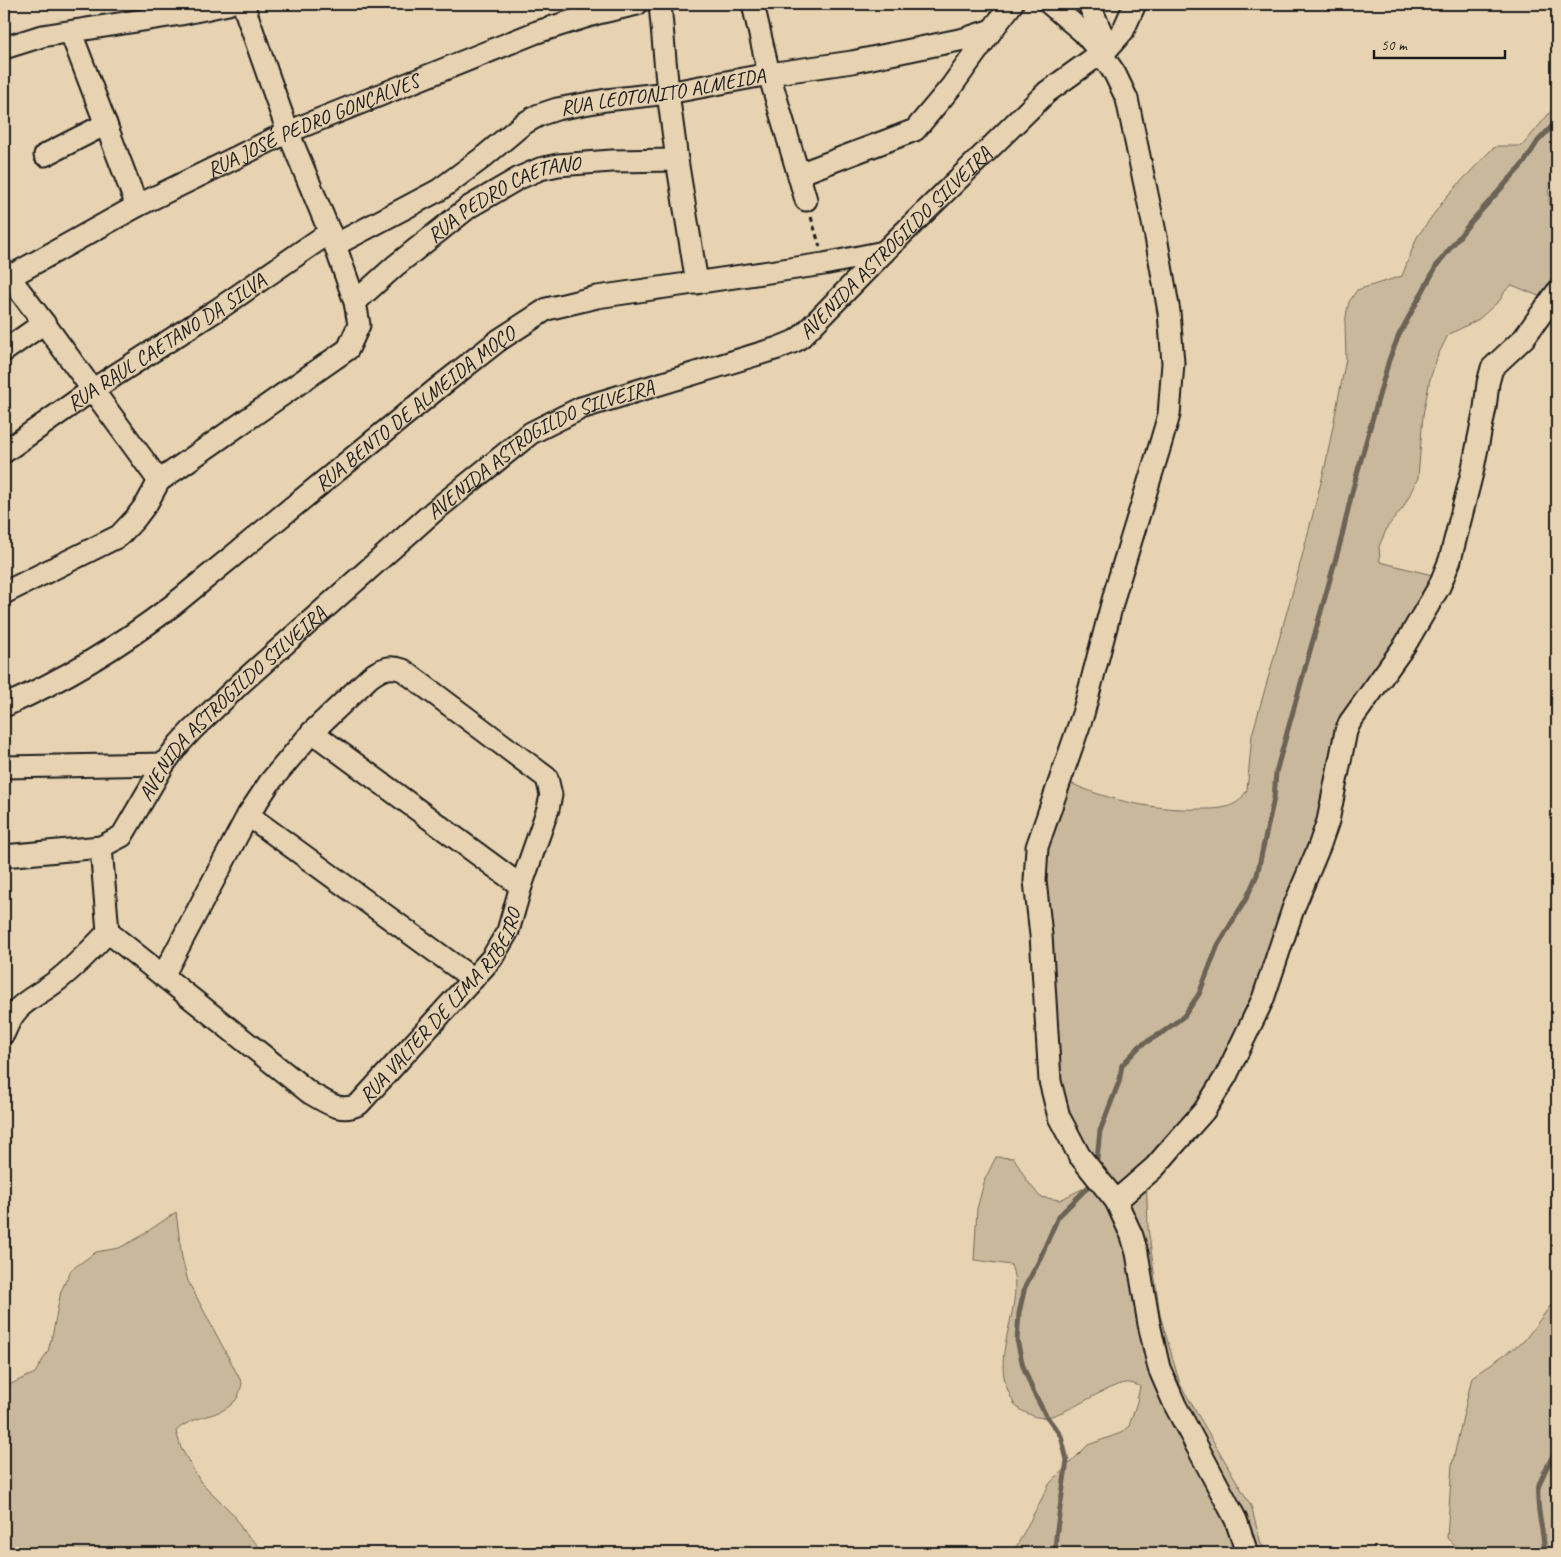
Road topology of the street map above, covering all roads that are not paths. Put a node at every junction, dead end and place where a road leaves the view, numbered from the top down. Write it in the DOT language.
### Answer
graph roads {
  1 [pos="228,4"];
  2 [pos="244,4"];
  3 [pos="636,4"];
  4 [pos="660,4"];
  5 [pos="753,4"];
  6 [pos="1012,4"];
  7 [pos="1050,4"];
  8 [pos="1089,4"];
  9 [pos="1135,4"];
  10 [pos="992,30"];
  11 [pos="71,33"];
  12 [pos="4,48"];
  13 [pos="1104,50"];
  14 [pos="769,74"];
  15 [pos="668,93"];
  16 [pos="106,124"];
  17 [pos="288,132"];
  18 [pos="45,155"];
  19 [pos="677,160"];
  20 [pos="799,174"];
  21 [pos="806,200"];
  22 [pos="138,206"];
  23 [pos="332,239"];
  24 [pos="884,252"];
  25 [pos="6,276"];
  26 [pos="697,283"];
  27 [pos="1557,292"];
  28 [pos="355,302"];
  29 [pos="44,323"];
  30 [pos="4,351"];
  31 [pos="92,390"];
  32 [pos="4,452"];
  33 [pos="159,481"];
  34 [pos="4,593"];
  35 [pos="4,706"];
  36 [pos="312,732"];
  37 [pos="164,764"];
  38 [pos="4,767"];
  39 [pos="248,815"];
  40 [pos="101,848"];
  41 [pos="4,856"];
  42 [pos="521,886"];
  43 [pos="108,932"];
  44 [pos="163,976"];
  45 [pos="473,979"];
  46 [pos="13,1003"];
  47 [pos="4,1033"];
  48 [pos="1116,1202"];
  49 [pos="1247,1553"];
  1 -- 11 [label="street"];
  2 -- 17 [label="street"];
  3 -- 17 [label="street, RUA JOSÉ PEDRO GONÇALVES"];
  4 -- 15 [label="street"];
  5 -- 14 [label="street"];
  6 -- 10 [label="street"];
  7 -- 13 [label="street"];
  8 -- 13 [label="street"];
  9 -- 13 [label="street, AVENIDA ASTROGILDO SILVEIRA"];
  10 -- 14 [label="street, RUA LEOTONITO ALMEIDA"];
  10 -- 20 [label="street"];
  11 -- 12 [label="street"];
  11 -- 16 [label="street"];
  13 -- 24 [label="street, AVENIDA ASTROGILDO SILVEIRA"];
  13 -- 48 [label="street"];
  14 -- 15 [label="street, RUA LEOTONITO ALMEIDA"];
  14 -- 20 [label="street"];
  15 -- 19 [label="street"];
  15 -- 23 [label="street, RUA LEOTONITO ALMEIDA"];
  16 -- 18 [label="street"];
  16 -- 22 [label="street"];
  17 -- 22 [label="street, RUA JOSÉ PEDRO GONÇALVES"];
  17 -- 23 [label="street"];
  19 -- 26 [label="street"];
  19 -- 28 [label="street, RUA PEDRO CAETANO"];
  20 -- 21 [label="street"];
  22 -- 25 [label="street, RUA JOSÉ PEDRO GONÇALVES"];
  23 -- 28 [label="street"];
  23 -- 31 [label="street, RUA RAUL CAETANO DA SILVA"];
  24 -- 26 [label="street, RUA BENTO DE ALMEIDA MOÇO"];
  24 -- 37 [label="street, AVENIDA ASTROGILDO SILVEIRA"];
  25 -- 29 [label="street"];
  26 -- 35 [label="street, RUA BENTO DE ALMEIDA MOÇO"];
  27 -- 48 [label="street"];
  28 -- 33 [label="street"];
  29 -- 30 [label="street"];
  29 -- 31 [label="street"];
  31 -- 32 [label="street, RUA RAUL CAETANO DA SILVA"];
  31 -- 33 [label="street"];
  33 -- 34 [label="street"];
  36 -- 39 [label="street"];
  36 -- 42 [label="street"];
  36 -- 42 [label="street, RUA VALTER DE LIMA RIBEIRO"];
  37 -- 38 [label="street"];
  37 -- 40 [label="street, AVENIDA ASTROGILDO SILVEIRA"];
  39 -- 44 [label="street"];
  39 -- 45 [label="street"];
  40 -- 41 [label="street, AVENIDA ASTROGILDO SILVEIRA"];
  40 -- 43 [label="street"];
  42 -- 45 [label="street, RUA VALTER DE LIMA RIBEIRO"];
  43 -- 44 [label="street, RUA VALTER DE LIMA RIBEIRO"];
  43 -- 46 [label="street"];
  44 -- 45 [label="street, RUA VALTER DE LIMA RIBEIRO"];
  46 -- 47 [label="street"];
  48 -- 49 [label="street"];
}
